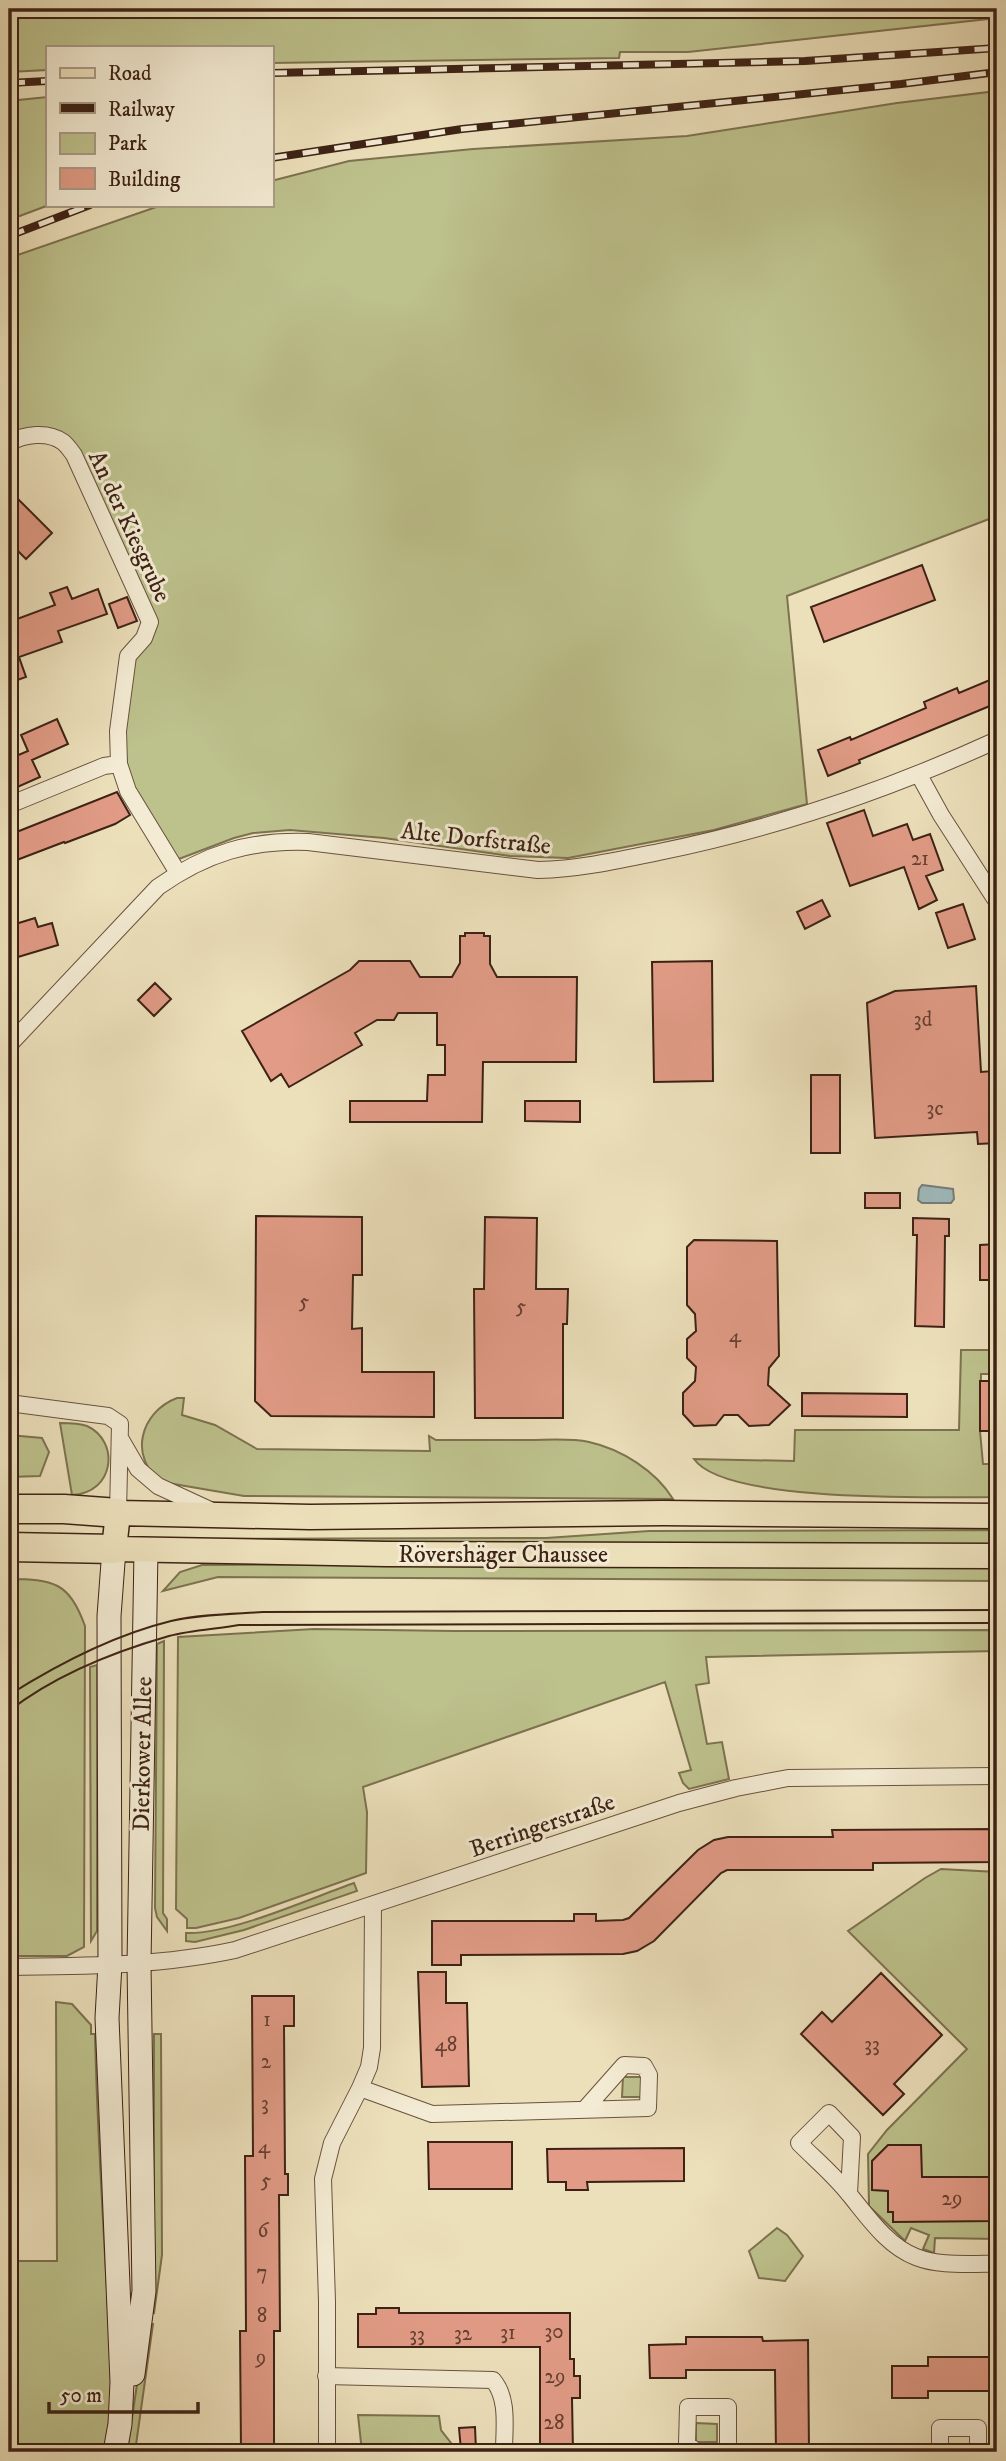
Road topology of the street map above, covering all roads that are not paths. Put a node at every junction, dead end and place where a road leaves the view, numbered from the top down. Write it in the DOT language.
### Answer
graph roads {
  1 [pos="9,443"];
  2 [pos="997,740"];
  3 [pos="119,764"];
  4 [pos="919,775"];
  5 [pos="9,805"];
  6 [pos="178,873"];
  7 [pos="997,902"];
  8 [pos="9,1045"];
  9 [pos="9,1403"];
  10 [pos="120,1438"];
  11 [pos="9,1508"];
  12 [pos="118,1513"];
  13 [pos="222,1516"];
  14 [pos="997,1516"];
  15 [pos="9,1547"];
  16 [pos="114,1549"];
  17 [pos="146,1550"];
  18 [pos="997,1556"];
  19 [pos="997,1776"];
  20 [pos="373,1905"];
  21 [pos="110,1964"];
  22 [pos="139,1964"];
  23 [pos="9,1967"];
  24 [pos="360,2088"];
  25 [pos="585,2109"];
  26 [pos="849,2193"];
  27 [pos="997,2264"];
  28 [pos="326,2376"];
  29 [pos="117,2452"];
  30 [pos="327,2452"];
  31 [pos="504,2452"];
  32 [pos="697,2452"];
  33 [pos="728,2452"];
  34 [pos="940,2452"];
  35 [pos="978,2452"];
  1 -- 3 [label="street, An der Kiesgrube"];
  2 -- 4 [label="street, Alte Dorfstraße"];
  3 -- 5 [label="street"];
  3 -- 6 [label="street, An der Kiesgrube"];
  4 -- 6 [label="street, Alte Dorfstraße"];
  4 -- 7 [label="street"];
  6 -- 8 [label="street, Alte Dorfstraße"];
  9 -- 10 [label="street"];
  10 -- 12 [label="street"];
  10 -- 13 [label="street, Rövershäger Chaussee"];
  11 -- 12 [label="highway, Rövershäger Chaussee"];
  12 -- 13 [label="main road, Rövershäger Chaussee"];
  12 -- 16 [label="main road, Dierkower Allee"];
  12 -- 17 [label="main road"];
  13 -- 14 [label="main road, Rövershäger Chaussee"];
  15 -- 16 [label="highway, Rövershäger Chaussee"];
  16 -- 17 [label="main road, Rövershäger Chaussee"];
  16 -- 21 [label="main road, Dierkower Allee"];
  17 -- 18 [label="main road, Rövershäger Chaussee"];
  17 -- 22 [label="main road, Dierkower Allee"];
  19 -- 20 [label="street, Berringerstraße"];
  20 -- 22 [label="street, Berringerstraße"];
  20 -- 24 [label="street"];
  21 -- 22 [label="street, Berringerstraße"];
  21 -- 23 [label="street"];
  21 -- 29 [label="main road, Dierkower Allee"];
  22 -- 29 [label="main road, Dierkower Allee"];
  24 -- 25 [label="street"];
  24 -- 28 [label="street"];
  26 -- 26 [label="street"];
  26 -- 27 [label="street"];
  28 -- 30 [label="street"];
  28 -- 31 [label="street"];
  32 -- 33 [label="street"];
  34 -- 35 [label="street"];
}
